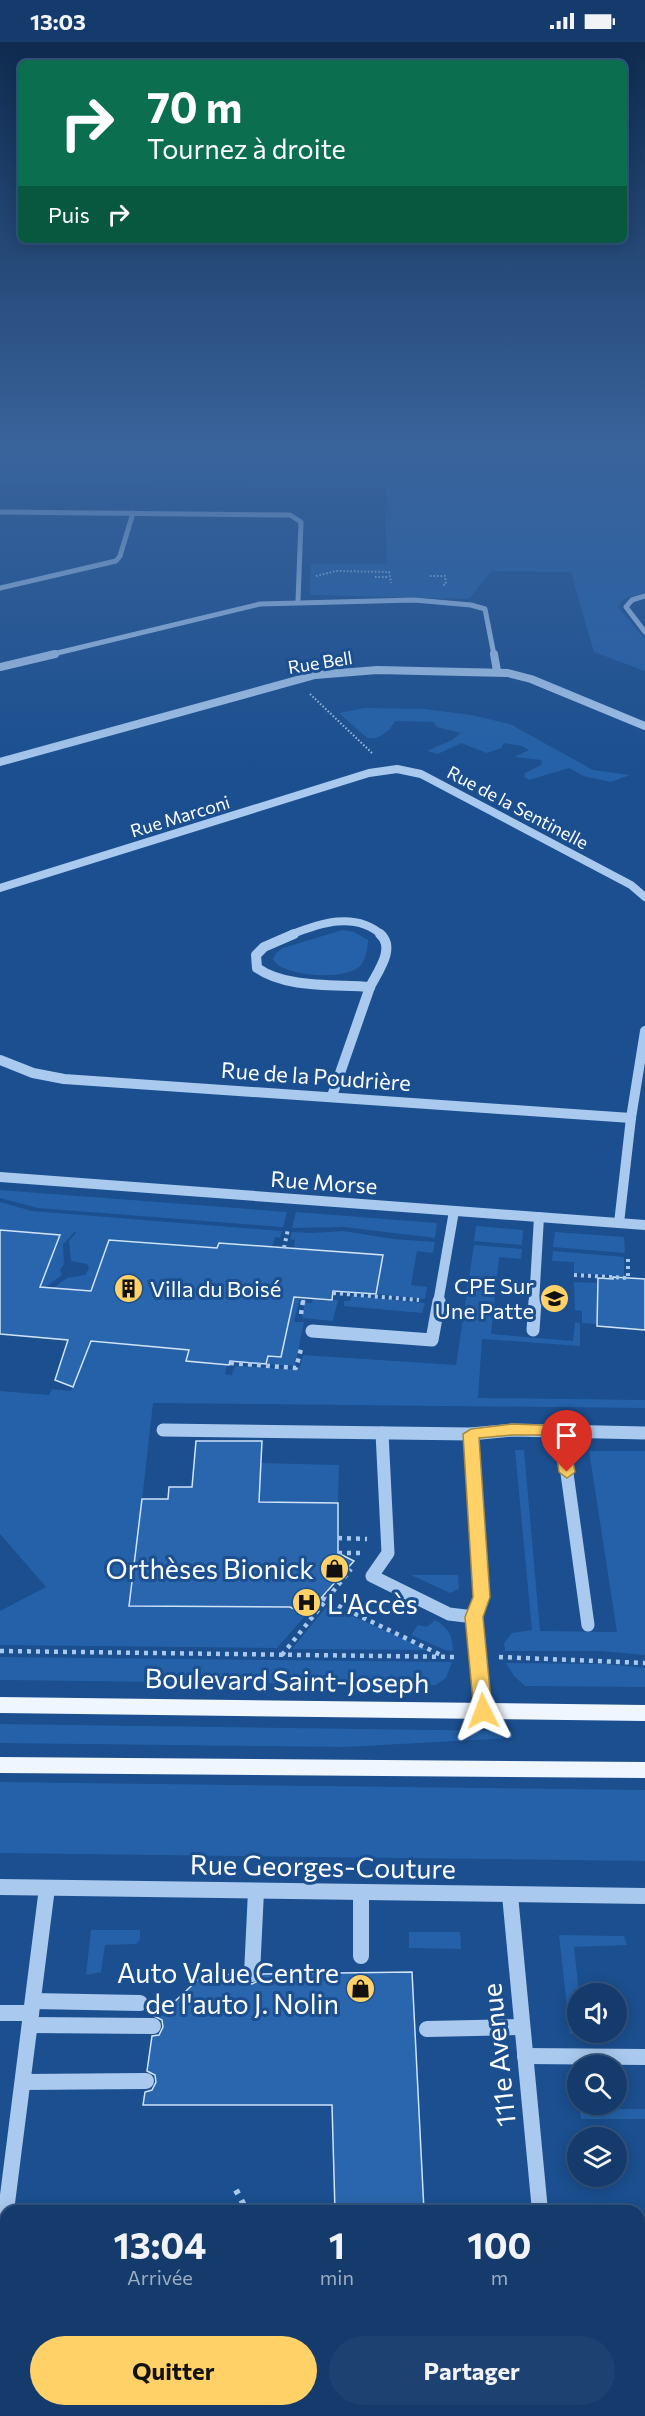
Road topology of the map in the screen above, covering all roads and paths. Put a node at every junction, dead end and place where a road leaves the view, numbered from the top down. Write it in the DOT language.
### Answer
graph roads {
  1 [pos="121,552"];
  2 [pos="300,552"];
  3 [pos="310,576"];
  4 [pos="430,576"];
  5 [pos="375,577"];
  6 [pos="389,577"];
  7 [pos="440,586"];
  8 [pos="0,588"];
  9 [pos="394,588"];
  10 [pos="645,596"];
  11 [pos="297,601"];
  12 [pos="645,632"];
  13 [pos="0,667"];
  14 [pos="497,671"];
  15 [pos="309,693"];
  16 [pos="645,726"];
  17 [pos="374,756"];
  18 [pos="0,762"];
  19 [pos="369,773"];
  20 [pos="0,888"];
  21 [pos="645,897"];
  22 [pos="370,987"];
  23 [pos="645,1031"];
  24 [pos="0,1059"];
  25 [pos="332,1096"];
  26 [pos="631,1118"];
  27 [pos="0,1177"];
  28 [pos="454,1211"];
  29 [pos="539,1217"];
  30 [pos="619,1223"];
  31 [pos="645,1225"];
  32 [pos="288,1229"];
  33 [pos="284,1248"];
  34 [pos="628,1255"];
  35 [pos="574,1275"];
  36 [pos="333,1293"];
  37 [pos="424,1300"];
  38 [pos="533,1330"];
  39 [pos="312,1331"];
  40 [pos="304,1341"];
  41 [pos="230,1363"];
  42 [pos="163,1430"];
  43 [pos="561,1430"];
  44 [pos="382,1433"];
  45 [pos="471,1434"];
  46 [pos="645,1434"];
  47 [pos="338,1538"];
  48 [pos="388,1540"];
  49 [pos="338,1553"];
  50 [pos="324,1599"];
  51 [pos="474,1617"];
  52 [pos="588,1625"];
  53 [pos="0,1651"];
  54 [pos="282,1654"];
  55 [pos="445,1656"];
  56 [pos="453,1657"];
  57 [pos="506,1657"];
  58 [pos="645,1664"];
  59 [pos="0,1705"];
  60 [pos="483,1711"];
  61 [pos="645,1713"];
  62 [pos="0,1765"];
  63 [pos="645,1770"];
  64 [pos="0,1887"];
  65 [pos="47,1888"];
  66 [pos="256,1891"];
  67 [pos="361,1892"];
  68 [pos="510,1895"];
  69 [pos="645,1896"];
  70 [pos="361,1956"];
  71 [pos="252,1974"];
  72 [pos="140,2003"];
  73 [pos="0,2013"];
  74 [pos="31,2013"];
  75 [pos="153,2026"];
  76 [pos="522,2027"];
  77 [pos="427,2029"];
  78 [pos="525,2056"];
  79 [pos="645,2057"];
  80 [pos="146,2080"];
  81 [pos="23,2082"];
  82 [pos="236,2190"];
  83 [pos="7,2205"];
  84 [pos="244,2205"];
  85 [pos="539,2205"];
  1 -- 8 [label="street"];
  2 -- 11 [label="street"];
  3 -- 6 [label="path"];
  4 -- 7 [label="path"];
  5 -- 6 [label="path"];
  6 -- 9 [label="path"];
  10 -- 12 [label="street"];
  11 -- 13 [label="street"];
  11 -- 14 [label="street"];
  14 -- 16 [label="street, Rue Bell"];
  14 -- 18 [label="street, Rue Bell"];
  15 -- 17 [label="path"];
  19 -- 20 [label="street, Rue Marconi"];
  19 -- 21 [label="street, Rue de la Sentinelle"];
  22 -- 22 [label="street"];
  22 -- 25 [label="street"];
  23 -- 26 [label="street"];
  24 -- 25 [label="street, Rue de la Poudrière"];
  25 -- 26 [label="street, Rue de la Poudrière"];
  26 -- 30 [label="street"];
  27 -- 28 [label="street, Rue Morse"];
  28 -- 29 [label="street, Rue Morse"];
  28 -- 39 [label="street"];
  29 -- 30 [label="street, Rue Morse"];
  29 -- 38 [label="street"];
  30 -- 31 [label="street, Rue Morse"];
  32 -- 33 [label="path"];
  34 -- 35 [label="path"];
  36 -- 37 [label="path"];
  40 -- 41 [label="path"];
  42 -- 44 [label="street"];
  43 -- 45 [label="street"];
  43 -- 46 [label="street"];
  43 -- 52 [label="street"];
  44 -- 45 [label="street"];
  44 -- 48 [label="street"];
  45 -- 51 [label="street"];
  47 -- 48 [label="path"];
  48 -- 51 [label="street"];
  49 -- 50 [label="path"];
  50 -- 54 [label="path"];
  50 -- 55 [label="path"];
  51 -- 60 [label="street"];
  53 -- 54 [label="path, Boulevard Saint-Joseph"];
  54 -- 55 [label="path, Boulevard Saint-Joseph"];
  55 -- 56 [label="path, Boulevard Saint-Joseph"];
  57 -- 58 [label="path"];
  59 -- 60 [label="main road, Boulevard Saint-Joseph"];
  60 -- 61 [label="main road, Boulevard Saint-Joseph"];
  62 -- 63 [label="main road"];
  64 -- 65 [label="street, Rue Georges-Couture"];
  65 -- 66 [label="street, Rue Georges-Couture"];
  65 -- 74 [label="street"];
  66 -- 67 [label="street, Rue Georges-Couture"];
  66 -- 71 [label="street"];
  67 -- 68 [label="street, Rue Georges-Couture"];
  67 -- 70 [label="street"];
  68 -- 69 [label="street, Rue Georges-Couture"];
  68 -- 76 [label="street, 111e Avenue"];
  72 -- 74 [label="street"];
  73 -- 74 [label="street"];
  74 -- 75 [label="street"];
  74 -- 81 [label="street"];
  76 -- 77 [label="street"];
  76 -- 78 [label="street, 111e Avenue"];
  78 -- 79 [label="street"];
  78 -- 85 [label="street, 111e Avenue"];
  80 -- 81 [label="street"];
  81 -- 83 [label="street"];
  82 -- 84 [label="path"];
}
